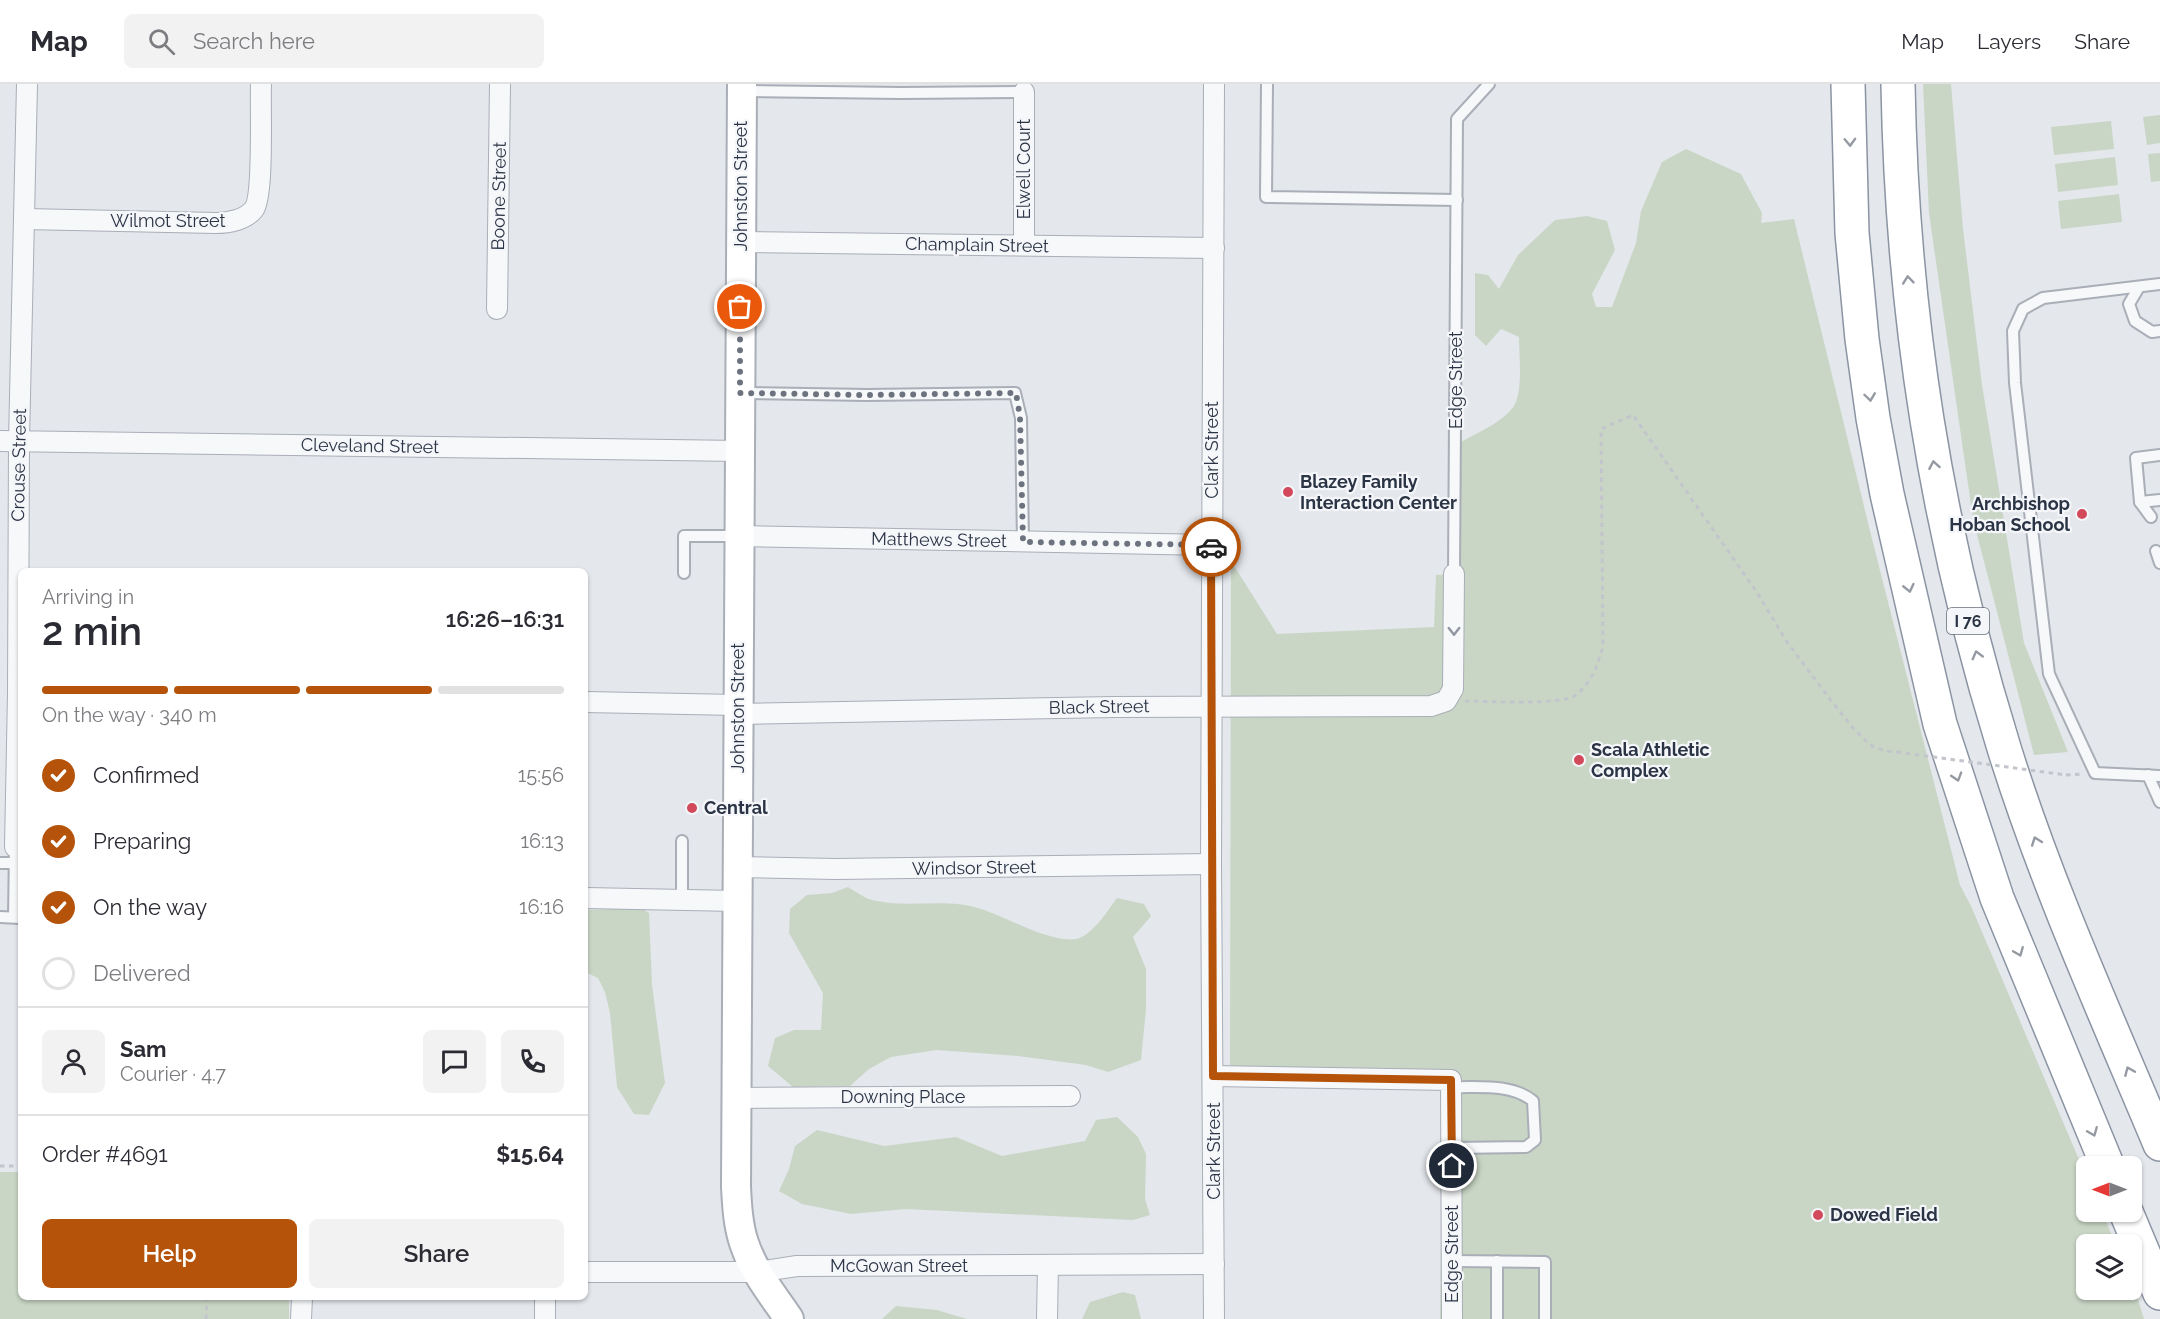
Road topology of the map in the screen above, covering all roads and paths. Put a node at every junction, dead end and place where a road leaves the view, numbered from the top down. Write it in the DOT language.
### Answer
graph roads {
  1 [pos="27,84"];
  2 [pos="261,84"];
  3 [pos="500,84"];
  4 [pos="1214,84"];
  5 [pos="1267,84"];
  6 [pos="1489,84"];
  7 [pos="1848,84"];
  8 [pos="1898,84"];
  9 [pos="742,87"];
  10 [pos="1024,92"];
  11 [pos="1457,200"];
  12 [pos="24,219"];
  13 [pos="740,242"];
  14 [pos="1024,245"];
  15 [pos="1214,248"];
  16 [pos="2160,284"];
  17 [pos="2139,287"];
  18 [pos="497,309"];
  19 [pos="2160,331"];
  20 [pos="740,393"];
  21 [pos="9,441"];
  22 [pos="740,451"];
  23 [pos="2160,454"];
  24 [pos="2160,500"];
  25 [pos="2140,501"];
  26 [pos="2151,517"];
  27 [pos="739,536"];
  28 [pos="1023,542"];
  29 [pos="1211,545"];
  30 [pos="2156,551"];
  31 [pos="2160,563"];
  32 [pos="684,573"];
  33 [pos="1454,574"];
  34 [pos="13,693"];
  35 [pos="1450,695"];
  36 [pos="588,702"];
  37 [pos="1213,706"];
  38 [pos="737,709"];
  39 [pos="2066,775"];
  40 [pos="2148,775"];
  41 [pos="2160,776"];
  42 [pos="2160,802"];
  43 [pos="682,841"];
  44 [pos="16,859"];
  45 [pos="0,863"];
  46 [pos="1211,864"];
  47 [pos="737,867"];
  48 [pos="588,898"];
  49 [pos="682,900"];
  50 [pos="737,901"];
  51 [pos="0,917"];
  52 [pos="17,918"];
  53 [pos="1213,1076"];
  54 [pos="1451,1084"];
  55 [pos="1070,1095"];
  56 [pos="735,1098"];
  57 [pos="2160,1144"];
  58 [pos="1452,1148"];
  59 [pos="2103,1156"];
  60 [pos="0,1166"];
  61 [pos="18,1166"];
  62 [pos="2130,1222"];
  63 [pos="1452,1261"];
  64 [pos="1497,1261"];
  65 [pos="1214,1264"];
  66 [pos="1048,1265"];
  67 [pos="588,1272"];
  68 [pos="757,1272"];
  69 [pos="2160,1293"];
  70 [pos="207,1300"];
  71 [pos="302,1300"];
  72 [pos="545,1300"];
  73 [pos="206,1319"];
  74 [pos="302,1319"];
  75 [pos="544,1319"];
  76 [pos="789,1319"];
  77 [pos="1047,1319"];
  78 [pos="1214,1319"];
  79 [pos="1452,1319"];
  80 [pos="1497,1319"];
  81 [pos="1545,1319"];
  1 -- 12 [label="street, Crouse Street"];
  2 -- 12 [label="street, Wilmot Street"];
  3 -- 18 [label="street, Boone Street"];
  4 -- 15 [label="street, Clark Street"];
  5 -- 11 [label="lane"];
  6 -- 11 [label="lane, Edge Street"];
  7 -- 59 [label="highway, I 76, one-way"];
  57 -- 8 [label="highway, I 76, one-way"];
  9 -- 10 [label="lane"];
  9 -- 13 [label="main road, Johnston Street"];
  10 -- 14 [label="street, Elwell Court"];
  11 -- 33 [label="lane, Edge Street"];
  12 -- 21 [label="street, Crouse Street"];
  13 -- 14 [label="street, Champlain Street"];
  13 -- 20 [label="main road, Johnston Street"];
  14 -- 15 [label="street, Champlain Street"];
  15 -- 29 [label="street, Clark Street"];
  16 -- 17 [label="lane"];
  17 -- 19 [label="lane"];
  17 -- 40 [label="lane"];
  20 -- 22 [label="main road, Johnston Street"];
  20 -- 28 [label="lane"];
  21 -- 22 [label="street, Cleveland Street"];
  21 -- 34 [label="street, Crouse Street"];
  22 -- 27 [label="main road, Johnston Street"];
  23 -- 25 [label="lane"];
  24 -- 25 [label="lane"];
  25 -- 26 [label="lane"];
  27 -- 28 [label="street, Matthews Street"];
  27 -- 32 [label="lane"];
  27 -- 38 [label="main road, Johnston Street"];
  28 -- 29 [label="street, Matthews Street"];
  29 -- 37 [label="street, Clark Street"];
  30 -- 31 [label="lane"];
  33 -- 35 [label="street, Edge Street, one-way"];
  34 -- 44 [label="street, Crouse Street"];
  35 -- 37 [label="street, Black Street"];
  35 -- 39 [label="path, bridge"];
  36 -- 38 [label="street, Black Street"];
  37 -- 38 [label="street, Black Street"];
  37 -- 46 [label="street, Clark Street"];
  38 -- 47 [label="main road, Johnston Street"];
  40 -- 41 [label="lane"];
  40 -- 42 [label="lane"];
  43 -- 49 [label="lane"];
  44 -- 45 [label="lane"];
  44 -- 52 [label="lane"];
  46 -- 47 [label="street, Windsor Street"];
  46 -- 53 [label="street, Clark Street"];
  47 -- 50 [label="main road, Johnston Street"];
  48 -- 49 [label="street"];
  49 -- 50 [label="street"];
  50 -- 56 [label="main road, Johnston Street"];
  51 -- 52 [label="lane"];
  53 -- 54 [label="street"];
  53 -- 65 [label="street, Clark Street"];
  54 -- 58 [label="street, Edge Street"];
  54 -- 58 [label="lane"];
  55 -- 56 [label="street, Downing Place"];
  56 -- 68 [label="main road, Johnston Street"];
  58 -- 63 [label="street, Edge Street"];
  60 -- 61 [label="path"];
  62 -- 69 [label="highway"];
  63 -- 64 [label="lane"];
  63 -- 79 [label="street, Edge Street"];
  64 -- 80 [label="lane"];
  64 -- 81 [label="lane"];
  65 -- 66 [label="street, McGowan Street"];
  65 -- 78 [label="street, Clark Street"];
  66 -- 68 [label="street, McGowan Street"];
  66 -- 77 [label="street"];
  67 -- 68 [label="street, McGowan Street"];
  68 -- 76 [label="main road, Johnston Street"];
  70 -- 73 [label="path"];
  71 -- 74 [label="street"];
  72 -- 75 [label="street"];
}
